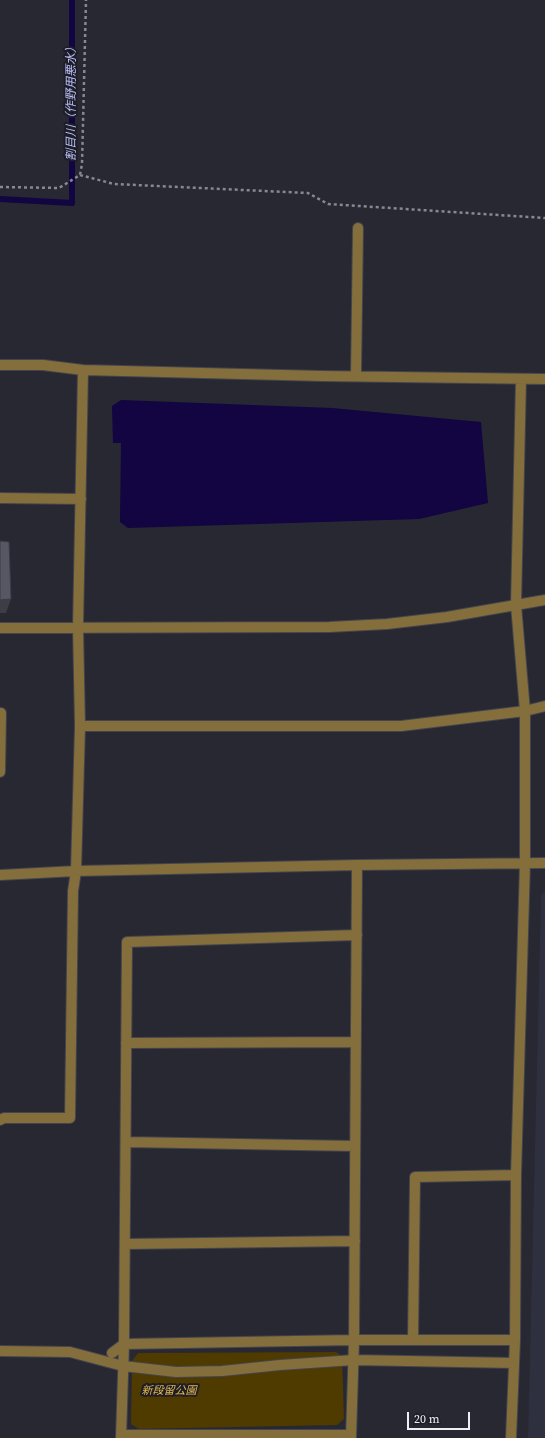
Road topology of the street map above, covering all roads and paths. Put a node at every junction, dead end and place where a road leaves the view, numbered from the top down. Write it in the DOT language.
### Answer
graph roads {
  1 [pos="86,0"];
  2 [pos="80,175"];
  3 [pos="0,186"];
  4 [pos="545,218"];
  5 [pos="358,228"];
  6 [pos="0,365"];
  7 [pos="83,370"];
  8 [pos="356,376"];
  9 [pos="521,378"];
  10 [pos="545,379"];
  11 [pos="0,498"];
  12 [pos="81,499"];
  13 [pos="545,600"];
  14 [pos="516,605"];
  15 [pos="78,627"];
  16 [pos="0,628"];
  17 [pos="545,706"];
  18 [pos="525,711"];
  19 [pos="0,713"];
  20 [pos="80,726"];
  21 [pos="0,772"];
  22 [pos="525,863"];
  23 [pos="545,863"];
  24 [pos="357,865"];
  25 [pos="76,871"];
  26 [pos="0,875"];
  27 [pos="357,935"];
  28 [pos="356,1042"];
  29 [pos="126,1043"];
  30 [pos="0,1120"];
  31 [pos="126,1142"];
  32 [pos="355,1146"];
  33 [pos="516,1175"];
  34 [pos="355,1241"];
  35 [pos="125,1244"];
  36 [pos="354,1340"];
  37 [pos="414,1340"];
  38 [pos="515,1340"];
  39 [pos="124,1344"];
  40 [pos="0,1351"];
  41 [pos="112,1353"];
  42 [pos="354,1360"];
  43 [pos="514,1363"];
  44 [pos="123,1366"];
  45 [pos="122,1436"];
  46 [pos="351,1436"];
  47 [pos="511,1438"];
  1 -- 2 [label="path"];
  2 -- 3 [label="path"];
  2 -- 4 [label="path"];
  5 -- 8 [label="street"];
  6 -- 7 [label="street"];
  7 -- 8 [label="street"];
  7 -- 12 [label="street"];
  8 -- 9 [label="street"];
  9 -- 10 [label="street"];
  9 -- 14 [label="street"];
  11 -- 12 [label="street"];
  12 -- 15 [label="street"];
  13 -- 14 [label="street"];
  14 -- 15 [label="street"];
  14 -- 18 [label="street"];
  15 -- 16 [label="street"];
  15 -- 20 [label="street"];
  17 -- 18 [label="street"];
  18 -- 20 [label="street"];
  18 -- 22 [label="street"];
  19 -- 21 [label="street"];
  20 -- 25 [label="street"];
  22 -- 23 [label="street"];
  22 -- 24 [label="street"];
  22 -- 33 [label="street"];
  24 -- 25 [label="street"];
  24 -- 27 [label="street"];
  25 -- 26 [label="street"];
  25 -- 30 [label="street"];
  27 -- 28 [label="street"];
  27 -- 29 [label="street"];
  28 -- 29 [label="street"];
  28 -- 32 [label="street"];
  29 -- 31 [label="street"];
  31 -- 32 [label="street"];
  31 -- 35 [label="street"];
  32 -- 34 [label="street"];
  33 -- 37 [label="street"];
  33 -- 38 [label="street"];
  34 -- 35 [label="street"];
  34 -- 36 [label="street"];
  35 -- 39 [label="street"];
  36 -- 37 [label="street"];
  36 -- 39 [label="street"];
  36 -- 42 [label="street"];
  37 -- 38 [label="street"];
  38 -- 43 [label="street"];
  39 -- 41 [label="street"];
  39 -- 44 [label="street"];
  40 -- 44 [label="street"];
  42 -- 43 [label="street"];
  42 -- 44 [label="street"];
  42 -- 46 [label="street"];
  43 -- 47 [label="street"];
  44 -- 45 [label="street"];
  45 -- 46 [label="street"];
}
